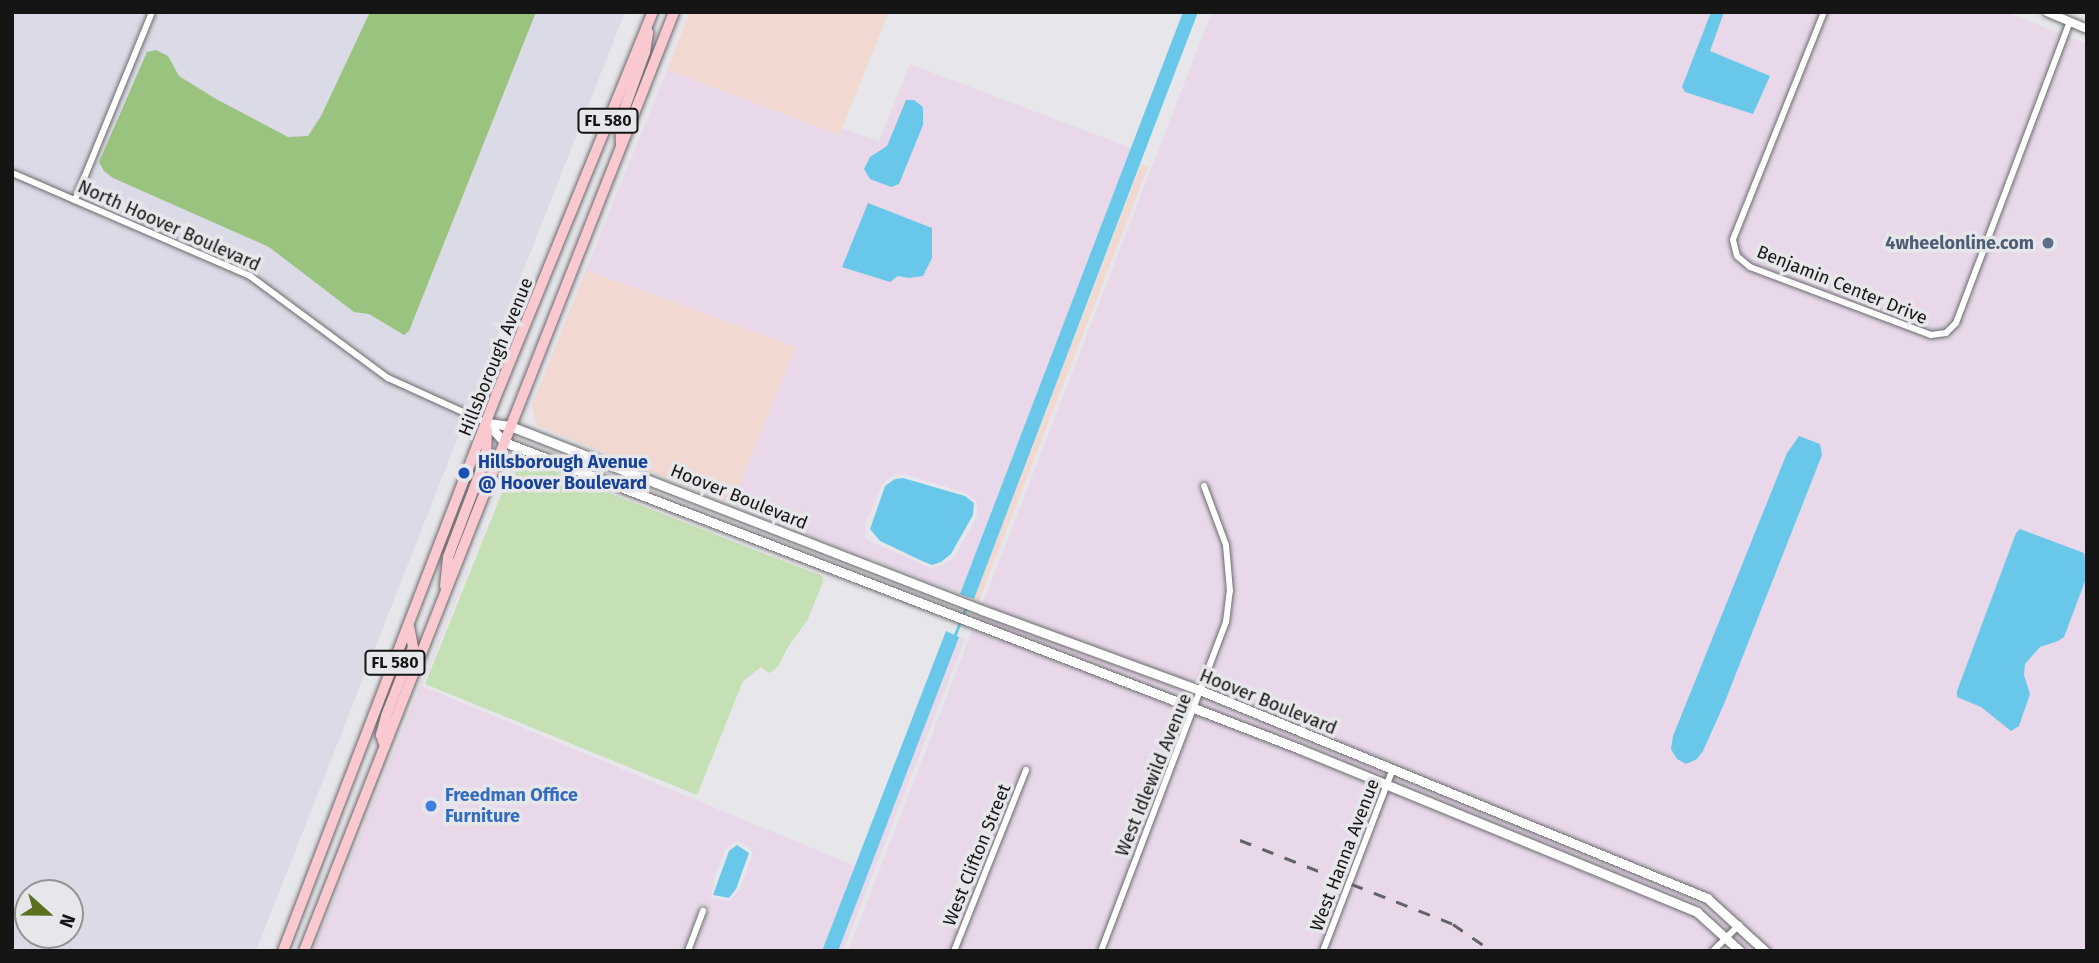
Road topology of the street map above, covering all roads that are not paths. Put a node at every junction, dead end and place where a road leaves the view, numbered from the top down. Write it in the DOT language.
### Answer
graph roads {
  1 [pos="152,12"];
  2 [pos="674,12"];
  3 [pos="1824,12"];
  4 [pos="2047,12"];
  5 [pos="651,17"];
  6 [pos="2070,22"];
  7 [pos="2087,29"];
  8 [pos="621,145"];
  9 [pos="12,173"];
  10 [pos="75,200"];
  11 [pos="487,423"];
  12 [pos="510,426"];
  13 [pos="504,442"];
  14 [pos="1204,486"];
  15 [pos="444,597"];
  16 [pos="409,626"];
  17 [pos="1202,691"];
  18 [pos="1194,710"];
  19 [pos="385,746"];
  20 [pos="1393,769"];
  21 [pos="1026,770"];
  22 [pos="1387,785"];
  23 [pos="703,911"];
  24 [pos="1739,925"];
  25 [pos="1726,937"];
  26 [pos="284,951"];
  27 [pos="304,951"];
  28 [pos="688,951"];
  29 [pos="954,951"];
  30 [pos="1101,951"];
  31 [pos="1323,951"];
  32 [pos="1713,951"];
  33 [pos="1740,951"];
  34 [pos="1765,951"];
  1 -- 10 [label="street"];
  2 -- 8 [label="main road, FL 580"];
  3 -- 6 [label="street, Benjamin Center Drive"];
  4 -- 6 [label="street"];
  5 -- 8 [label="main road"];
  5 -- 11 [label="main road, Hillsborough Avenue / FL 580"];
  6 -- 7 [label="street"];
  8 -- 12 [label="main road, FL 580"];
  9 -- 10 [label="street, North Hoover Boulevard"];
  10 -- 11 [label="street, North Hoover Boulevard"];
  11 -- 12 [label="main road, Hoover Boulevard"];
  11 -- 13 [label="main road, Hoover Boulevard"];
  11 -- 15 [label="main road"];
  11 -- 16 [label="main road, Hillsborough Avenue / FL 580"];
  12 -- 13 [label="main road, FL 580"];
  12 -- 17 [label="main road, Hoover Boulevard"];
  13 -- 15 [label="main road, FL 580"];
  13 -- 18 [label="main road, Hoover Boulevard"];
  14 -- 17 [label="street, West Idlewild Avenue"];
  15 -- 19 [label="main road, FL 580"];
  16 -- 19 [label="main road"];
  16 -- 26 [label="main road, Hillsborough Avenue / FL 580"];
  17 -- 18 [label="street, West Idlewild Avenue"];
  17 -- 20 [label="main road, Hoover Boulevard"];
  18 -- 22 [label="main road, Hoover Boulevard"];
  18 -- 30 [label="street, West Idlewild Avenue"];
  19 -- 27 [label="main road, FL 580"];
  20 -- 22 [label="street, West Hanna Avenue"];
  20 -- 24 [label="main road, Hoover Boulevard"];
  21 -- 29 [label="street, West Clifton Street"];
  22 -- 25 [label="main road, Hoover Boulevard"];
  22 -- 31 [label="street, West Hanna Avenue"];
  23 -- 28 [label="street"];
  24 -- 25 [label="street"];
  24 -- 34 [label="main road, Hoover Boulevard"];
  25 -- 32 [label="street"];
  25 -- 33 [label="main road, Hoover Boulevard"];
}
